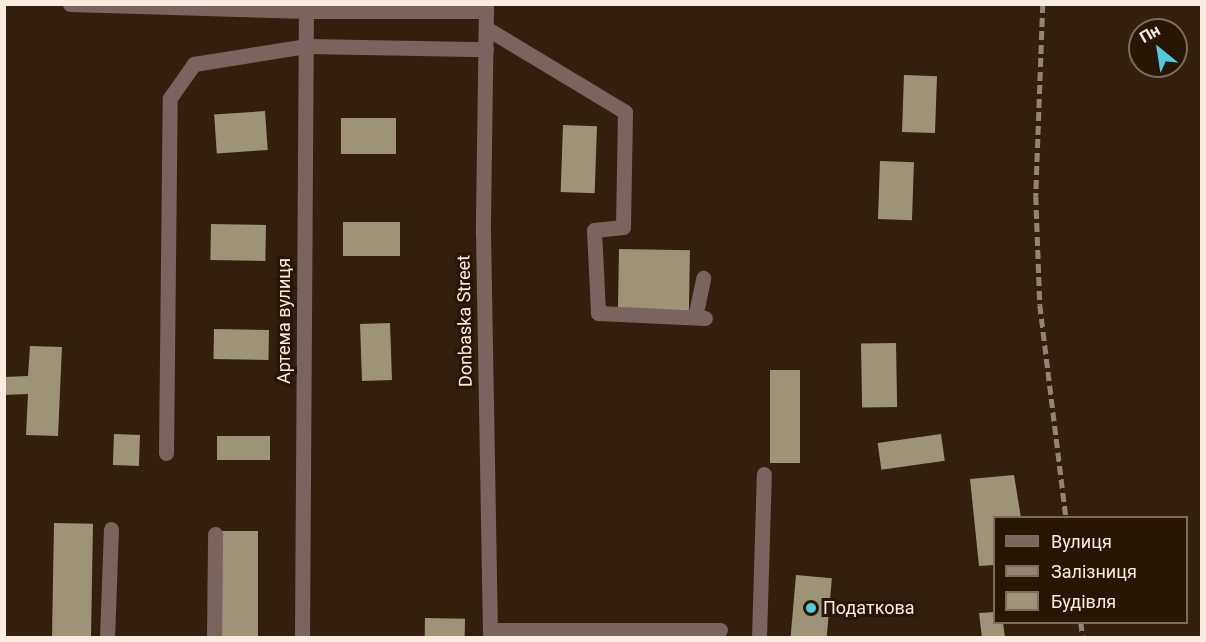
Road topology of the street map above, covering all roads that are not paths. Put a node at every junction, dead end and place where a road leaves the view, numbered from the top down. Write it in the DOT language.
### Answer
graph roads {
  1 [pos="70,4"];
  2 [pos="306,8"];
  3 [pos="486,8"];
  4 [pos="486,28"];
  5 [pos="306,46"];
  6 [pos="486,49"];
  7 [pos="703,278"];
  8 [pos="166,453"];
  9 [pos="764,474"];
  10 [pos="111,529"];
  11 [pos="216,534"];
  12 [pos="720,630"];
  13 [pos="490,634"];
  14 [pos="107,638"];
  15 [pos="214,638"];
  16 [pos="302,638"];
  17 [pos="759,638"];
  1 -- 2 [label="street"];
  2 -- 3 [label="street"];
  2 -- 5 [label="street, Артема вулиця"];
  3 -- 4 [label="street, Donbaska Street"];
  4 -- 6 [label="street, Donbaska Street"];
  4 -- 7 [label="street"];
  5 -- 6 [label="street"];
  5 -- 8 [label="street"];
  5 -- 16 [label="street, Артема вулиця"];
  6 -- 13 [label="street, Donbaska Street"];
  9 -- 17 [label="street"];
  10 -- 14 [label="street"];
  11 -- 15 [label="street"];
  12 -- 13 [label="street"];
}
